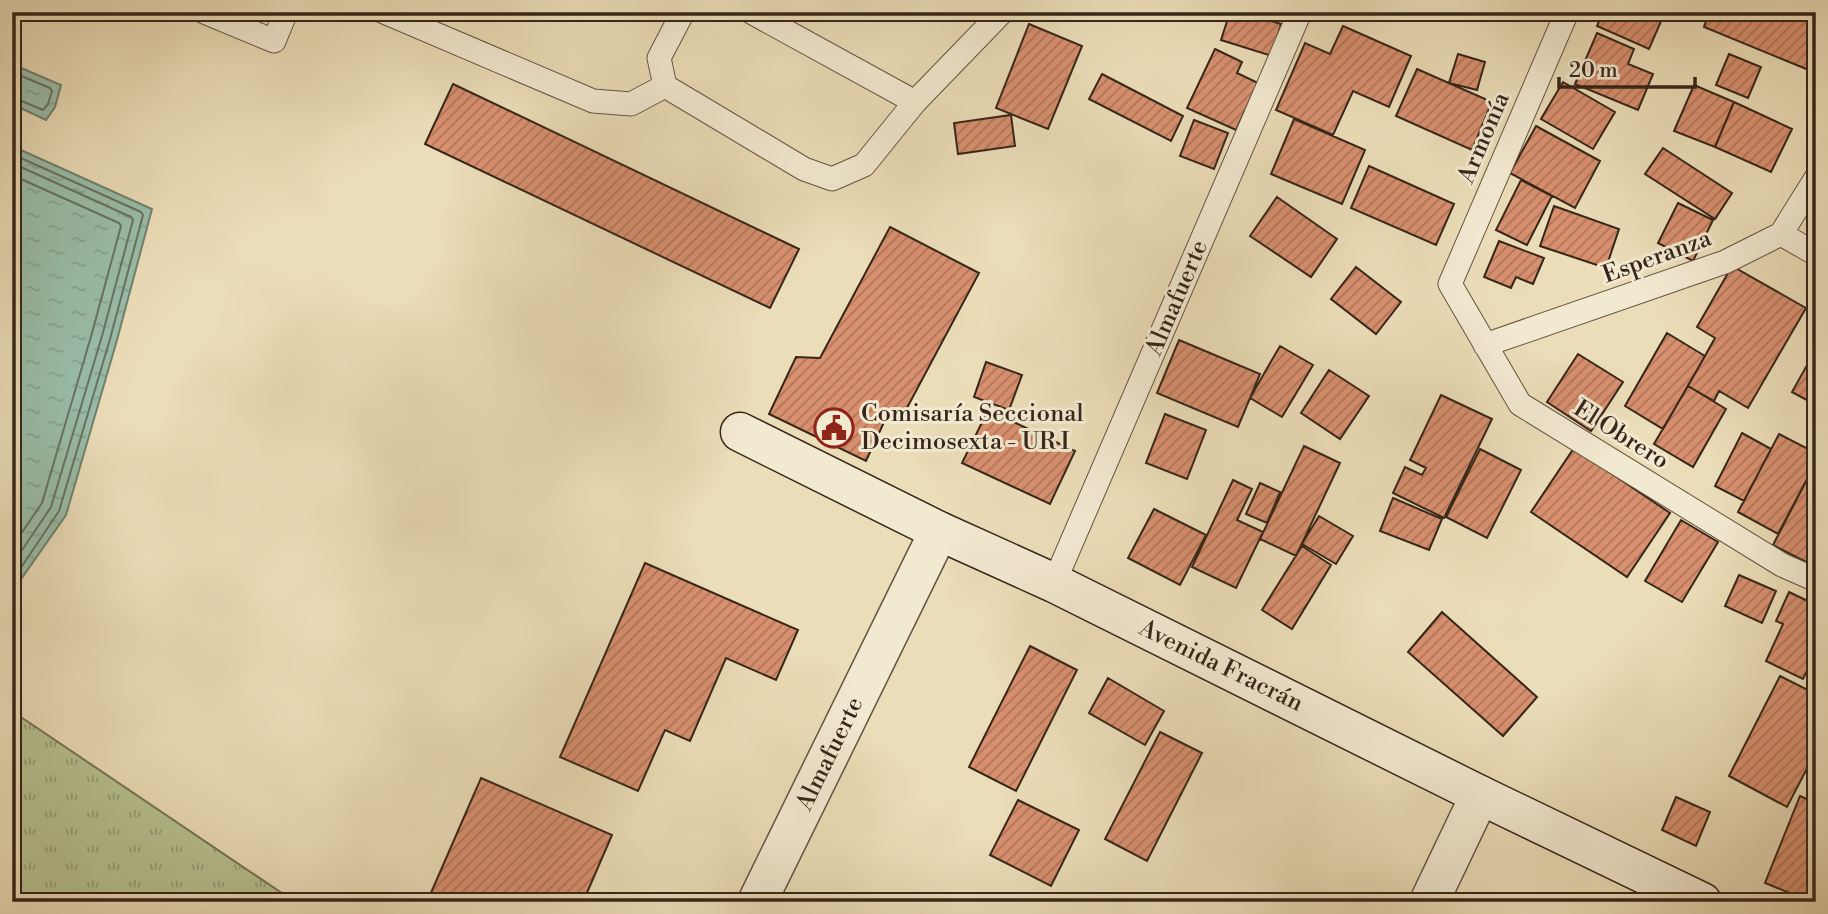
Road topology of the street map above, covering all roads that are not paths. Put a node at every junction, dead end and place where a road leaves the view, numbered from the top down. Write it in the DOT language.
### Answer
graph roads {
  1 [pos="204,12"];
  2 [pos="286,12"];
  3 [pos="384,12"];
  4 [pos="683,12"];
  5 [pos="751,12"];
  6 [pos="1002,12"];
  7 [pos="1300,12"];
  8 [pos="1567,12"];
  9 [pos="666,86"];
  10 [pos="915,102"];
  11 [pos="1816,178"];
  12 [pos="1781,234"];
  13 [pos="1816,254"];
  14 [pos="1450,284"];
  15 [pos="1485,345"];
  16 [pos="740,432"];
  17 [pos="940,531"];
  18 [pos="1816,580"];
  19 [pos="1054,583"];
  20 [pos="1480,795"];
  21 [pos="757,902"];
  22 [pos="1429,902"];
  23 [pos="1702,902"];
  1 -- 2 [label="lane"];
  3 -- 9 [label="lane"];
  4 -- 9 [label="lane"];
  5 -- 10 [label="lane"];
  6 -- 10 [label="lane"];
  7 -- 19 [label="lane, Almafuerte"];
  8 -- 14 [label="lane, Armonía"];
  9 -- 10 [label="lane"];
  11 -- 12 [label="lane"];
  12 -- 13 [label="lane"];
  12 -- 15 [label="lane, Esperanza"];
  14 -- 15 [label="lane, El Obrero"];
  15 -- 18 [label="lane, El Obrero"];
  16 -- 17 [label="main road, Avenida Fracrán"];
  17 -- 19 [label="main road, Avenida Fracrán"];
  17 -- 21 [label="main road, Almafuerte"];
  19 -- 20 [label="main road, Avenida Fracrán"];
  20 -- 22 [label="main road"];
  20 -- 23 [label="main road, Avenida Fracrán"];
}
